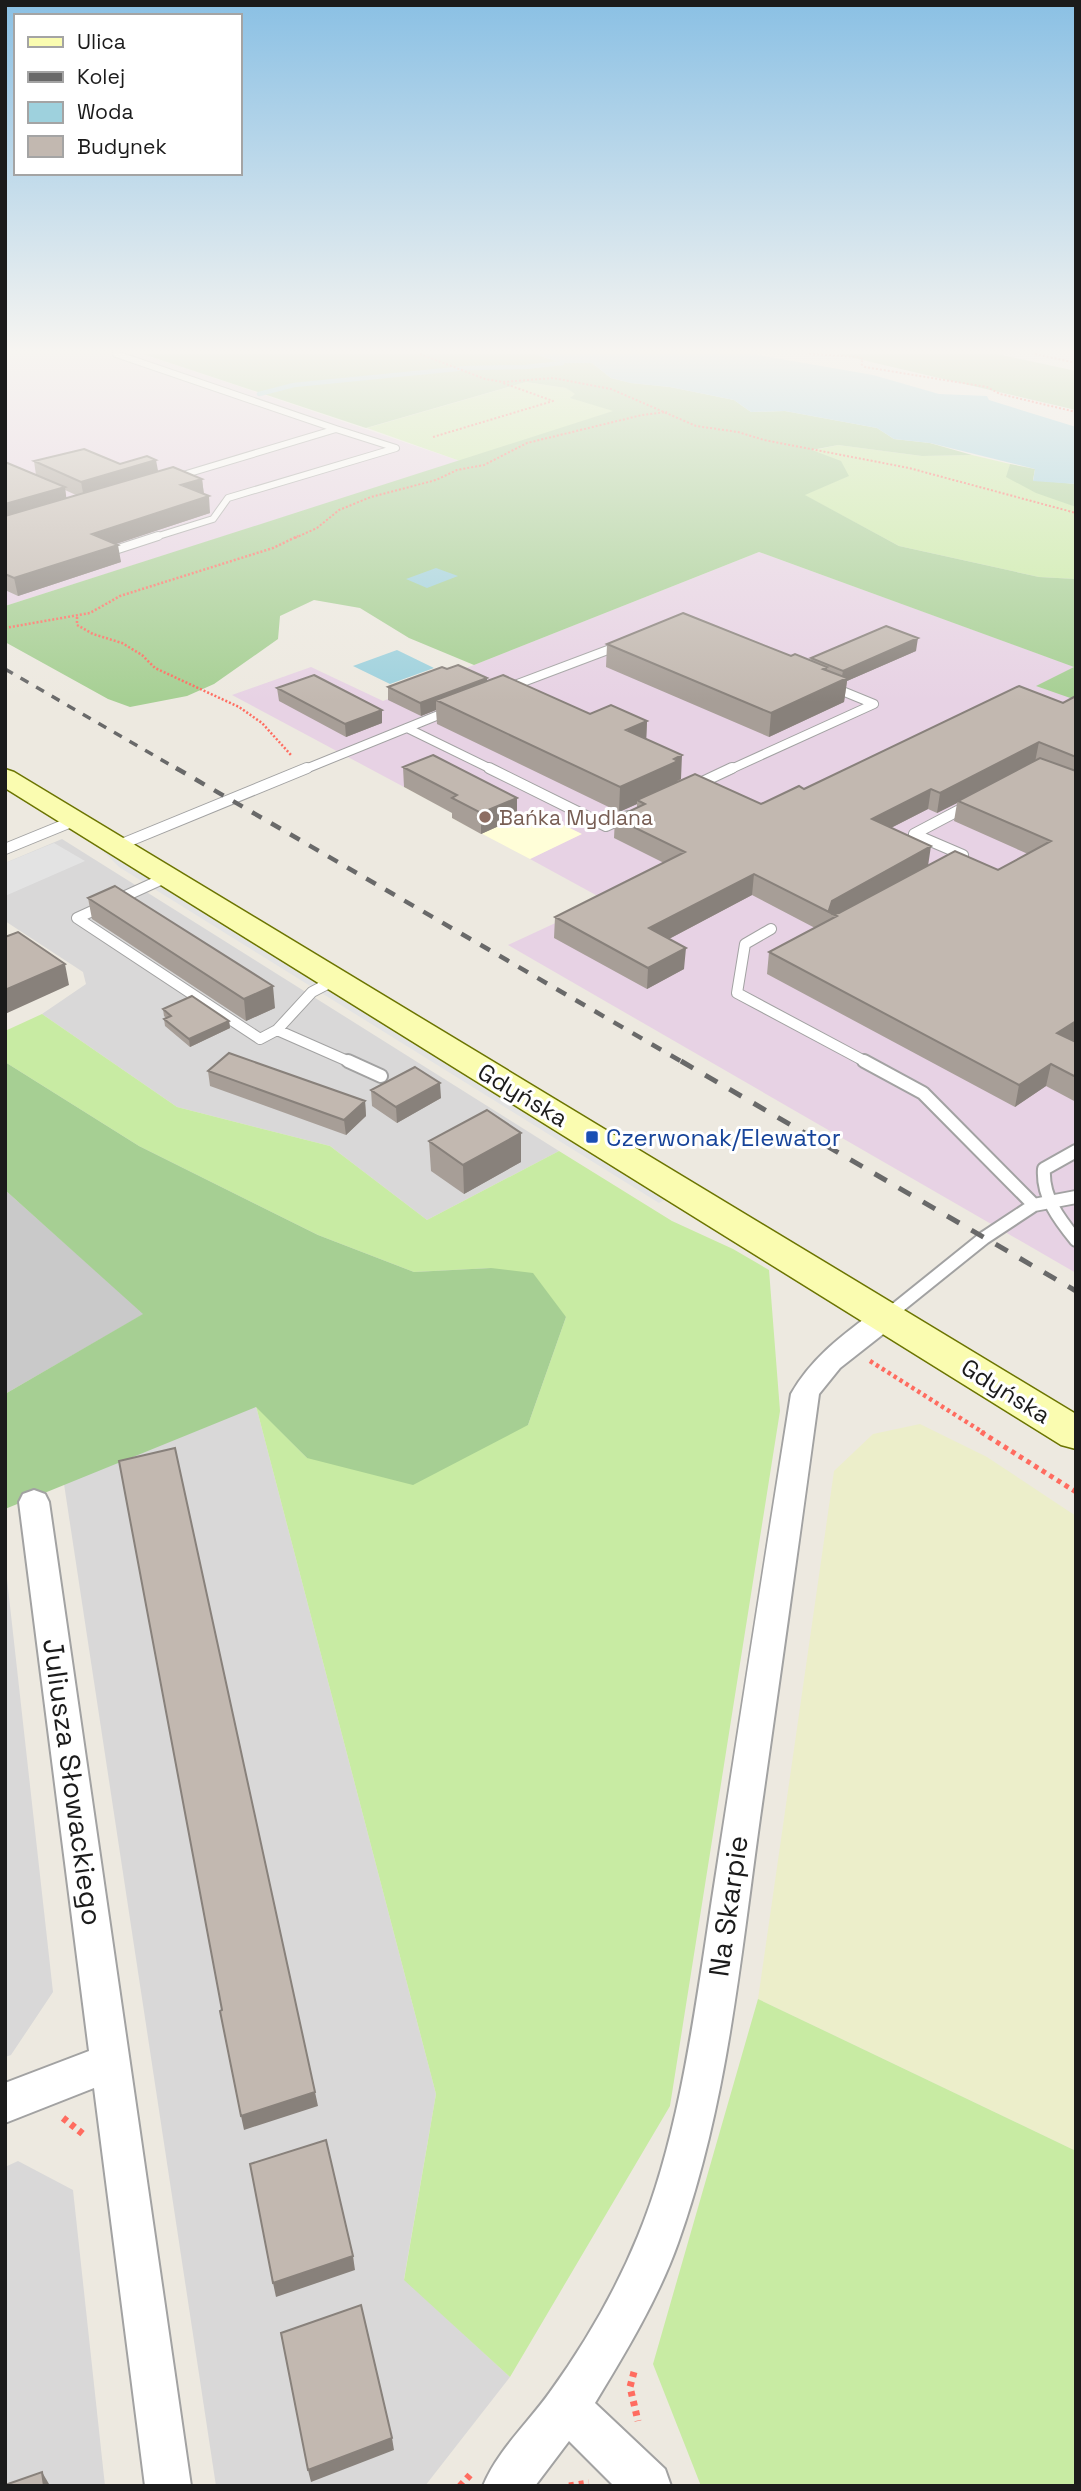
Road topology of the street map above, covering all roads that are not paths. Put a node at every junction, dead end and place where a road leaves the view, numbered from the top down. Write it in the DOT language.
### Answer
graph roads {
  1 [pos="200,470"];
  2 [pos="321,470"];
  3 [pos="164,481"];
  4 [pos="112,551"];
  5 [pos="628,643"];
  6 [pos="825,684"];
  7 [pos="492,694"];
  8 [pos="455,708"];
  9 [pos="407,728"];
  10 [pos="5,777"];
  11 [pos="692,787"];
  12 [pos="975,802"];
  13 [pos="643,809"];
  14 [pos="76,820"];
  15 [pos="117,846"];
  16 [pos="5,849"];
  17 [pos="951,862"];
  18 [pos="167,877"];
  19 [pos="771,929"];
  20 [pos="335,981"];
  21 [pos="277,1030"];
  22 [pos="381,1076"];
  23 [pos="1076,1151"];
  24 [pos="1076,1197"];
  25 [pos="1049,1200"];
  26 [pos="1034,1205"];
  27 [pos="1076,1240"];
  28 [pos="886,1317"];
  29 [pos="1076,1434"];
  30 [pos="34,1502"];
  31 [pos="111,2062"];
  32 [pos="5,2103"];
  33 [pos="567,2407"];
  34 [pos="168,2486"];
  35 [pos="506,2486"];
  36 [pos="649,2486"];
  1 -- 3 [label="lane"];
  2 -- 4 [label="lane"];
  5 -- 7 [label="lane"];
  6 -- 11 [label="lane"];
  8 -- 9 [label="lane"];
  9 -- 13 [label="lane"];
  9 -- 15 [label="lane"];
  10 -- 14 [label="main road, Gdyńska"];
  12 -- 17 [label="lane"];
  14 -- 15 [label="main road, Gdyńska"];
  14 -- 16 [label="lane"];
  15 -- 18 [label="main road, Gdyńska"];
  18 -- 20 [label="main road, Gdyńska"];
  18 -- 21 [label="lane"];
  19 -- 26 [label="lane"];
  20 -- 21 [label="lane"];
  20 -- 28 [label="main road, Gdyńska"];
  21 -- 22 [label="lane"];
  23 -- 25 [label="lane"];
  24 -- 25 [label="lane"];
  25 -- 26 [label="lane"];
  25 -- 27 [label="lane"];
  26 -- 28 [label="lane"];
  28 -- 29 [label="main road, Gdyńska"];
  28 -- 33 [label="street, Na Skarpie"];
  30 -- 31 [label="street, Juliusza Słowackiego"];
  31 -- 32 [label="street"];
  31 -- 34 [label="street, Juliusza Słowackiego"];
  33 -- 35 [label="street, Na Skarpie"];
  33 -- 36 [label="street"];
}
